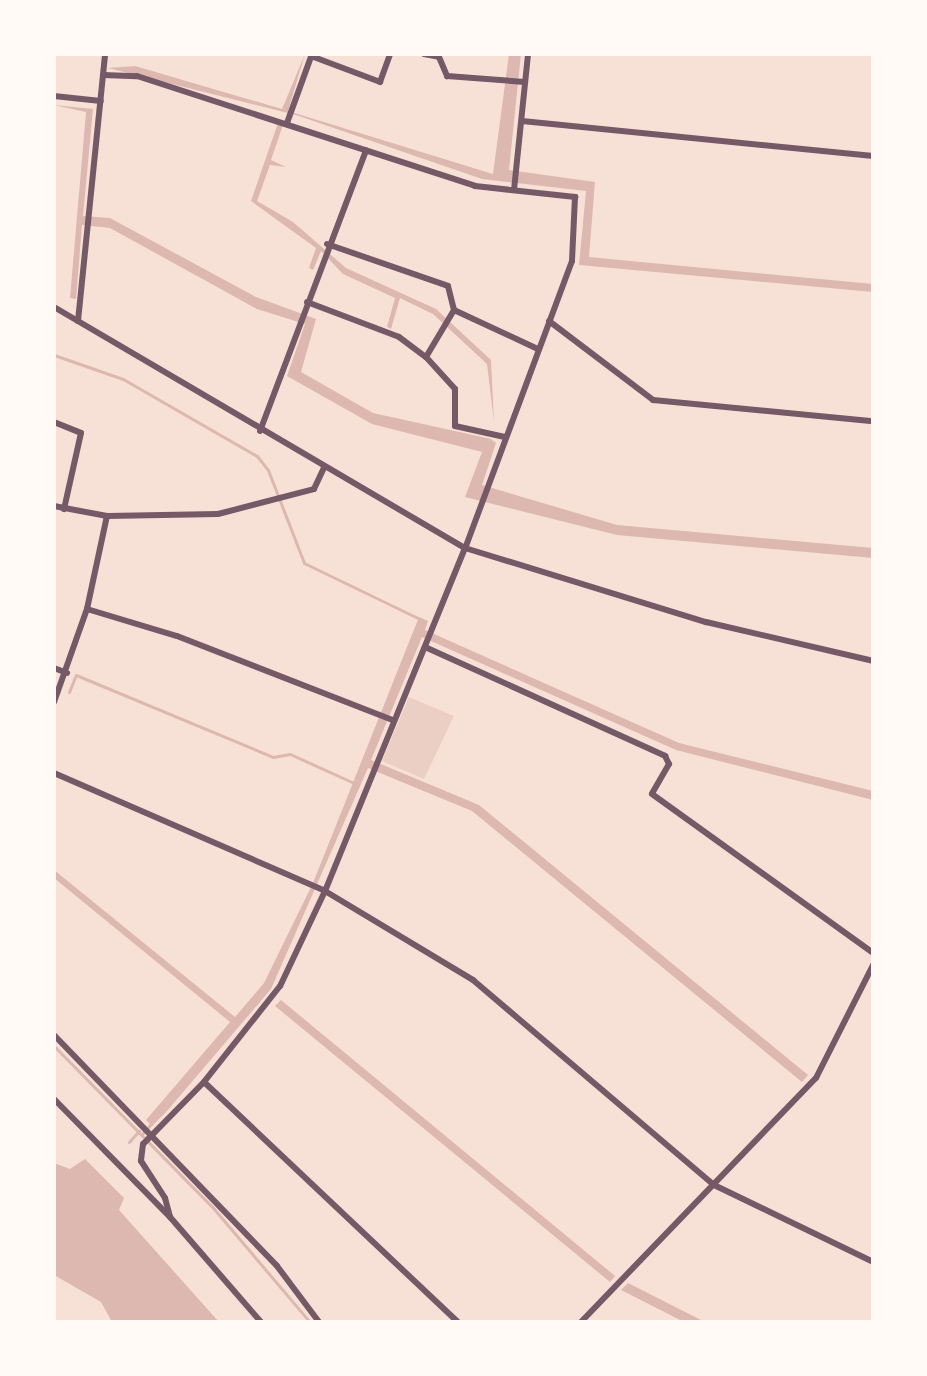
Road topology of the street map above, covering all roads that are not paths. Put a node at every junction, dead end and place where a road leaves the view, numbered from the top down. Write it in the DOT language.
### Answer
graph roads {
  1 [pos="105,54"];
  2 [pos="390,54"];
  3 [pos="424,54"];
  4 [pos="528,54"];
  5 [pos="312,55"];
  6 [pos="439,56"];
  7 [pos="103,75"];
  8 [pos="525,82"];
  9 [pos="54,96"];
  10 [pos="101,101"];
  11 [pos="288,120"];
  12 [pos="522,121"];
  13 [pos="366,150"];
  14 [pos="873,156"];
  15 [pos="515,187"];
  16 [pos="325,249"];
  17 [pos="307,302"];
  18 [pos="54,307"];
  19 [pos="454,310"];
  20 [pos="78,321"];
  21 [pos="549,321"];
  22 [pos="538,349"];
  23 [pos="426,357"];
  24 [pos="873,421"];
  25 [pos="54,422"];
  26 [pos="260,431"];
  27 [pos="505,437"];
  28 [pos="324,468"];
  29 [pos="54,506"];
  30 [pos="64,509"];
  31 [pos="107,516"];
  32 [pos="465,548"];
  33 [pos="87,609"];
  34 [pos="426,644"];
  35 [pos="873,661"];
  36 [pos="54,668"];
  37 [pos="67,673"];
  38 [pos="54,702"];
  39 [pos="393,720"];
  40 [pos="54,773"];
  41 [pos="325,891"];
  42 [pos="873,953"];
  43 [pos="873,965"];
  44 [pos="54,1035"];
  45 [pos="204,1082"];
  46 [pos="54,1099"];
  47 [pos="148,1130"];
  48 [pos="714,1185"];
  49 [pos="170,1217"];
  50 [pos="873,1262"];
  51 [pos="261,1322"];
  52 [pos="319,1322"];
  53 [pos="458,1322"];
  54 [pos="581,1322"];
  1 -- 7 [label="street"];
  2 -- 5 [label="street"];
  3 -- 6 [label="street"];
  4 -- 8 [label="street"];
  5 -- 11 [label="street"];
  6 -- 8 [label="street"];
  7 -- 10 [label="street"];
  7 -- 11 [label="street"];
  8 -- 12 [label="street"];
  9 -- 10 [label="street"];
  10 -- 20 [label="street"];
  11 -- 13 [label="street"];
  12 -- 14 [label="street"];
  12 -- 15 [label="street"];
  13 -- 15 [label="street"];
  13 -- 16 [label="street"];
  15 -- 21 [label="street"];
  16 -- 17 [label="street"];
  16 -- 19 [label="street"];
  17 -- 23 [label="street"];
  17 -- 26 [label="street"];
  18 -- 20 [label="street"];
  19 -- 22 [label="street"];
  19 -- 23 [label="street"];
  20 -- 26 [label="street"];
  21 -- 22 [label="street"];
  21 -- 24 [label="street"];
  22 -- 27 [label="street"];
  23 -- 27 [label="street"];
  25 -- 30 [label="street"];
  26 -- 28 [label="street"];
  27 -- 32 [label="street"];
  28 -- 31 [label="street"];
  28 -- 32 [label="street"];
  29 -- 30 [label="street"];
  30 -- 31 [label="street"];
  31 -- 33 [label="street"];
  32 -- 34 [label="street"];
  32 -- 35 [label="street"];
  33 -- 37 [label="street"];
  33 -- 39 [label="street"];
  34 -- 39 [label="street"];
  34 -- 42 [label="street"];
  36 -- 37 [label="street"];
  37 -- 38 [label="street"];
  39 -- 41 [label="street"];
  40 -- 41 [label="street"];
  41 -- 45 [label="street"];
  41 -- 48 [label="street"];
  43 -- 48 [label="street"];
  44 -- 47 [label="street"];
  45 -- 47 [label="street"];
  45 -- 53 [label="street"];
  46 -- 49 [label="street"];
  47 -- 49 [label="street"];
  47 -- 52 [label="street"];
  48 -- 50 [label="street"];
  48 -- 54 [label="street"];
  49 -- 51 [label="street"];
}
